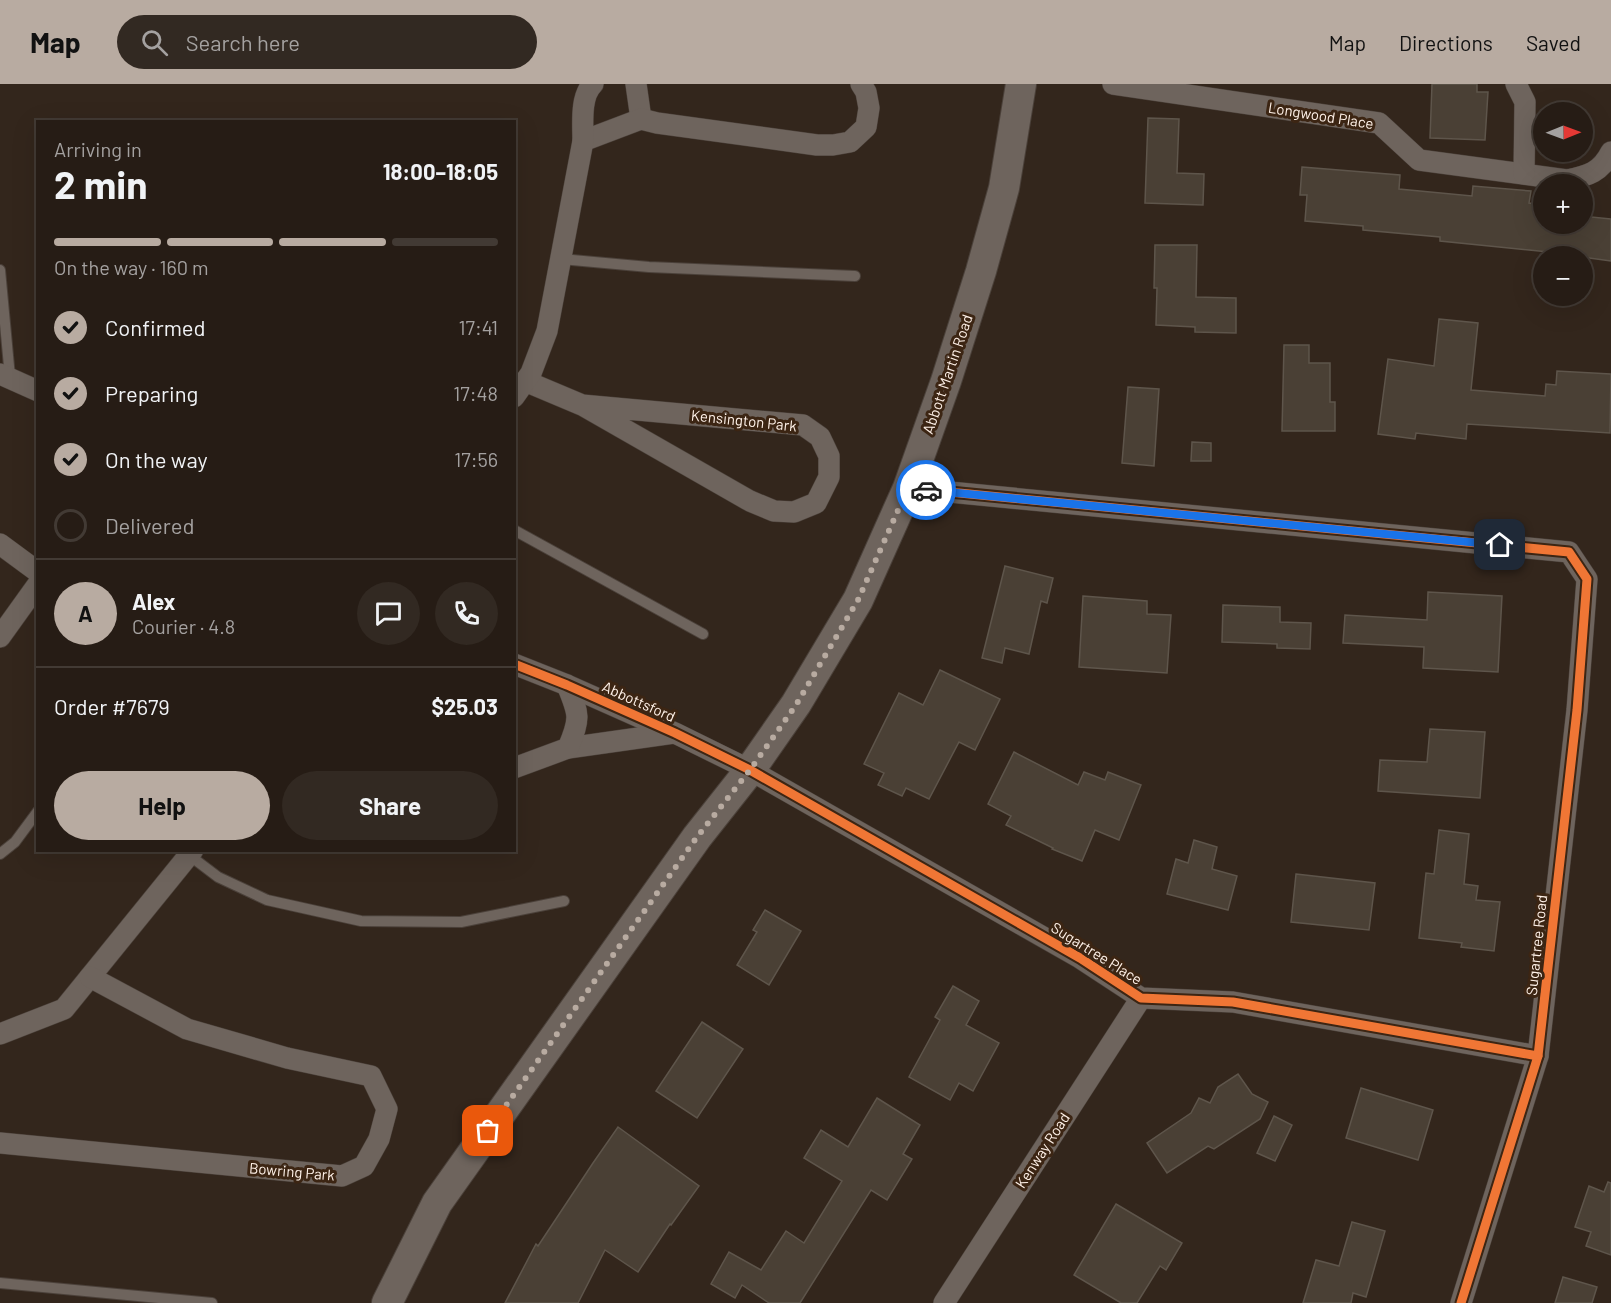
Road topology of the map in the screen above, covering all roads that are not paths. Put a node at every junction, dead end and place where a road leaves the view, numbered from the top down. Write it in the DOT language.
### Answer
graph roads {
  1 [pos="593,84"];
  2 [pos="636,84"];
  3 [pos="861,84"];
  4 [pos="1021,84"];
  5 [pos="1113,84"];
  6 [pos="1524,90"];
  7 [pos="641,119"];
  8 [pos="583,141"];
  9 [pos="1611,152"];
  10 [pos="1524,174"];
  11 [pos="561,259"];
  12 [pos="0,270"];
  13 [pos="855,276"];
  14 [pos="5,375"];
  15 [pos="520,389"];
  16 [pos="36,390"];
  17 [pos="582,405"];
  18 [pos="908,488"];
  19 [pos="516,531"];
  20 [pos="0,544"];
  21 [pos="36,571"];
  22 [pos="36,587"];
  23 [pos="703,634"];
  24 [pos="0,637"];
  25 [pos="516,665"];
  26 [pos="567,685"];
  27 [pos="675,733"];
  28 [pos="568,748"];
  29 [pos="516,767"];
  30 [pos="750,770"];
  31 [pos="36,814"];
  32 [pos="191,853"];
  33 [pos="0,854"];
  34 [pos="564,901"];
  35 [pos="90,976"];
  36 [pos="1141,998"];
  37 [pos="0,1034"];
  38 [pos="1538,1056"];
  39 [pos="0,1143"];
  40 [pos="0,1283"];
  41 [pos="212,1303"];
  42 [pos="387,1303"];
  43 [pos="944,1303"];
  44 [pos="1461,1303"];
  1 -- 8 [label="street, Kensington Park"];
  2 -- 7 [label="street"];
  3 -- 7 [label="street"];
  4 -- 18 [label="main road, Abbott Martin Road"];
  5 -- 10 [label="street, Longwood Place"];
  6 -- 10 [label="street"];
  7 -- 8 [label="street"];
  8 -- 11 [label="street, Kensington Park"];
  9 -- 10 [label="street, Longwood Place"];
  11 -- 13 [label="lane"];
  11 -- 15 [label="street, Kensington Park"];
  12 -- 14 [label="lane"];
  14 -- 16 [label="street"];
  15 -- 17 [label="street, Kensington Park"];
  17 -- 17 [label="street, Kensington Park"];
  18 -- 30 [label="main road, Abbott Martin Road"];
  18 -- 38 [label="street, Sugartree Road"];
  19 -- 23 [label="lane"];
  20 -- 21 [label="street"];
  22 -- 24 [label="street"];
  25 -- 26 [label="street, Abbottsford"];
  26 -- 27 [label="street, Abbottsford"];
  26 -- 28 [label="street"];
  27 -- 28 [label="street, Abbottsford"];
  27 -- 30 [label="street, Abbottsford"];
  28 -- 29 [label="street, Abbottsford"];
  30 -- 36 [label="street, Sugartree Place"];
  30 -- 42 [label="main road, Abbott Martin Road"];
  31 -- 33 [label="lane"];
  32 -- 34 [label="lane"];
  32 -- 35 [label="street"];
  35 -- 37 [label="street"];
  35 -- 39 [label="street, Bowring Park"];
  36 -- 38 [label="street, Sugartree Place"];
  36 -- 43 [label="street, Kenway Road"];
  38 -- 44 [label="street, Sugartree Road"];
  40 -- 41 [label="lane"];
}
